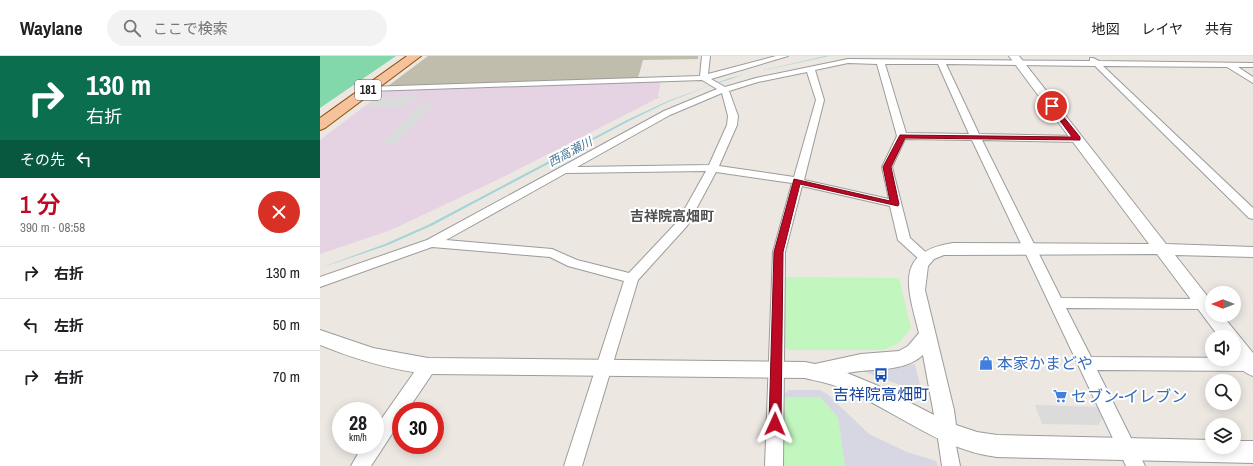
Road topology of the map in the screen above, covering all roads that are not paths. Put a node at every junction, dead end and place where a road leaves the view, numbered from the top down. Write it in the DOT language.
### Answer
graph roads {
  1 [pos="415,56"];
  2 [pos="706,56"];
  3 [pos="784,56"];
  4 [pos="1216,56"];
  5 [pos="1016,59"];
  6 [pos="1092,60"];
  7 [pos="880,61"];
  8 [pos="940,62"];
  9 [pos="1229,64"];
  10 [pos="1253,64"];
  11 [pos="810,68"];
  12 [pos="705,78"];
  13 [pos="1253,81"];
  14 [pos="370,89"];
  15 [pos="724,90"];
  16 [pos="321,124"];
  17 [pos="902,136"];
  18 [pos="975,136"];
  19 [pos="1077,139"];
  20 [pos="713,168"];
  21 [pos="561,170"];
  22 [pos="797,181"];
  23 [pos="895,204"];
  24 [pos="1253,215"];
  25 [pos="432,243"];
  26 [pos="1030,248"];
  27 [pos="1162,249"];
  28 [pos="1253,252"];
  29 [pos="925,257"];
  30 [pos="632,278"];
  31 [pos="320,282"];
  32 [pos="1056,303"];
  33 [pos="1205,306"];
  34 [pos="1205,311"];
  35 [pos="1217,322"];
  36 [pos="1224,330"];
  37 [pos="928,334"];
  38 [pos="320,337"];
  39 [pos="1241,352"];
  40 [pos="1085,363"];
  41 [pos="428,366"];
  42 [pos="605,367"];
  43 [pos="1252,367"];
  44 [pos="776,369"];
  45 [pos="814,371"];
  46 [pos="384,430"];
  47 [pos="946,432"];
  48 [pos="1253,452"];
  49 [pos="368,454"];
  50 [pos="1132,457"];
  51 [pos="360,466"];
  52 [pos="573,466"];
  53 [pos="774,466"];
  54 [pos="951,466"];
  1 -- 14 [label="main road, 181"];
  2 -- 12 [label="street"];
  3 -- 12 [label="street"];
  4 -- 9 [label="street"];
  5 -- 6 [label="street"];
  5 -- 8 [label="street"];
  5 -- 19 [label="street"];
  6 -- 9 [label="street"];
  6 -- 24 [label="street"];
  7 -- 8 [label="street"];
  7 -- 11 [label="street"];
  7 -- 17 [label="street"];
  8 -- 18 [label="street"];
  9 -- 10 [label="street"];
  9 -- 13 [label="street"];
  11 -- 15 [label="street"];
  11 -- 22 [label="street"];
  12 -- 14 [label="street"];
  12 -- 15 [label="street"];
  14 -- 16 [label="main road, 181"];
  15 -- 20 [label="street"];
  15 -- 21 [label="street"];
  17 -- 18 [label="street"];
  17 -- 23 [label="street"];
  18 -- 19 [label="street"];
  18 -- 26 [label="street"];
  19 -- 27 [label="street"];
  20 -- 21 [label="street"];
  20 -- 22 [label="street"];
  20 -- 30 [label="street"];
  21 -- 25 [label="street"];
  22 -- 23 [label="street"];
  22 -- 44 [label="street"];
  23 -- 29 [label="street"];
  25 -- 30 [label="street"];
  25 -- 31 [label="street"];
  26 -- 27 [label="street"];
  26 -- 29 [label="street"];
  26 -- 32 [label="street"];
  27 -- 28 [label="street"];
  27 -- 33 [label="street"];
  29 -- 37 [label="street"];
  30 -- 42 [label="street"];
  32 -- 34 [label="street"];
  32 -- 40 [label="street"];
  35 -- 36 [label="street"];
  37 -- 45 [label="street"];
  37 -- 47 [label="street"];
  38 -- 41 [label="street"];
  39 -- 43 [label="street"];
  40 -- 43 [label="street"];
  40 -- 50 [label="street"];
  41 -- 42 [label="street"];
  41 -- 46 [label="street"];
  42 -- 44 [label="street"];
  42 -- 52 [label="street"];
  44 -- 45 [label="street"];
  44 -- 53 [label="street"];
  45 -- 47 [label="street"];
  47 -- 50 [label="street"];
  47 -- 54 [label="street"];
  48 -- 50 [label="street"];
  49 -- 51 [label="street"];
}
